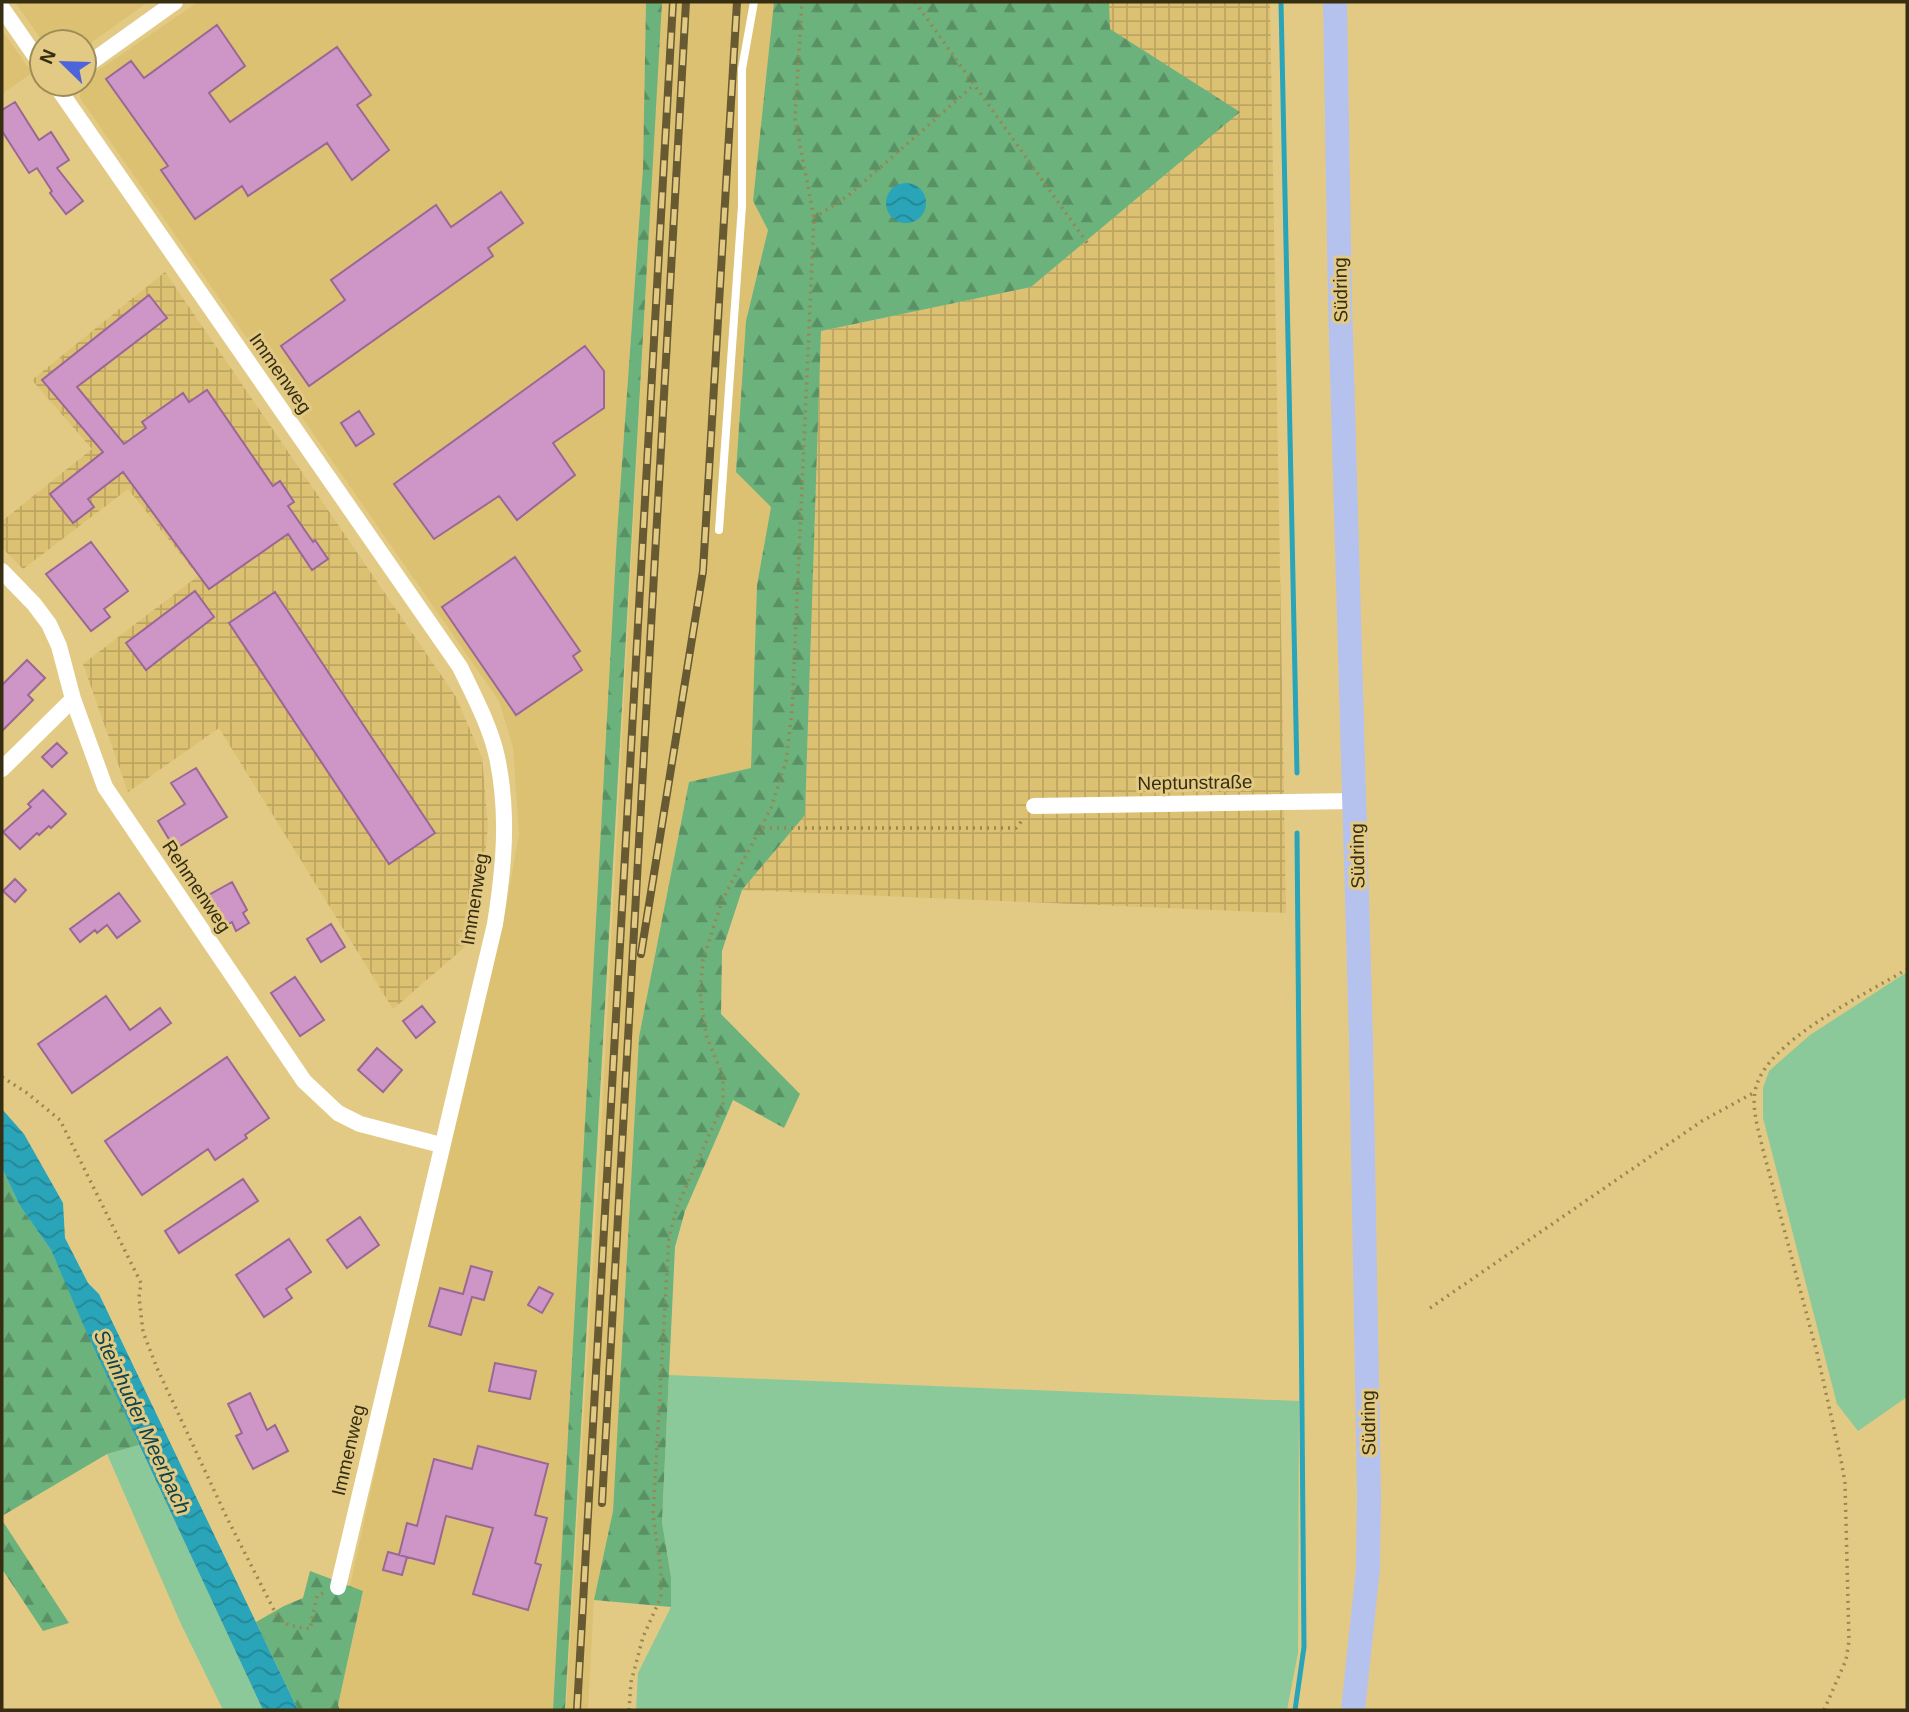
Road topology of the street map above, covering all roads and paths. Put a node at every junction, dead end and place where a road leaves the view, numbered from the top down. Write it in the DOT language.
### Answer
graph roads {
  1 [pos="176,2"];
  2 [pos="754,2"];
  3 [pos="803,2"];
  4 [pos="915,2"];
  5 [pos="1335,2"];
  6 [pos="2,8"];
  7 [pos="28,46"];
  8 [pos="98,57"];
  9 [pos="974,84"];
  10 [pos="66,98"];
  11 [pos="814,218"];
  12 [pos="1088,244"];
  13 [pos="719,530"];
  14 [pos="2,571"];
  15 [pos="73,699"];
  16 [pos="2,769"];
  17 [pos="1355,800"];
  18 [pos="1034,806"];
  19 [pos="762,828"];
  20 [pos="1907,969"];
  21 [pos="2,1077"];
  22 [pos="1755,1092"];
  23 [pos="441,1145"];
  24 [pos="1430,1308"];
  25 [pos="338,1587"];
  26 [pos="629,1710"];
  27 [pos="1353,1710"];
  28 [pos="1824,1710"];
  1 -- 8 [label="street"];
  2 -- 13 [label="lane"];
  3 -- 11 [label="path"];
  4 -- 9 [label="path"];
  5 -- 17 [label="main road, Südring"];
  6 -- 7 [label="street"];
  9 -- 11 [label="path"];
  9 -- 12 [label="path"];
  10 -- 23 [label="street, Immenweg"];
  11 -- 19 [label="path"];
  14 -- 15 [label="street, Rehmenweg"];
  15 -- 16 [label="street"];
  15 -- 23 [label="street, Rehmenweg"];
  17 -- 18 [label="street, Neptunstraße"];
  17 -- 27 [label="main road, Südring"];
  18 -- 19 [label="path"];
  19 -- 26 [label="path"];
  20 -- 22 [label="path"];
  21 -- 25 [label="path"];
  22 -- 24 [label="path"];
  22 -- 28 [label="path"];
  23 -- 25 [label="street, Immenweg"];
}
